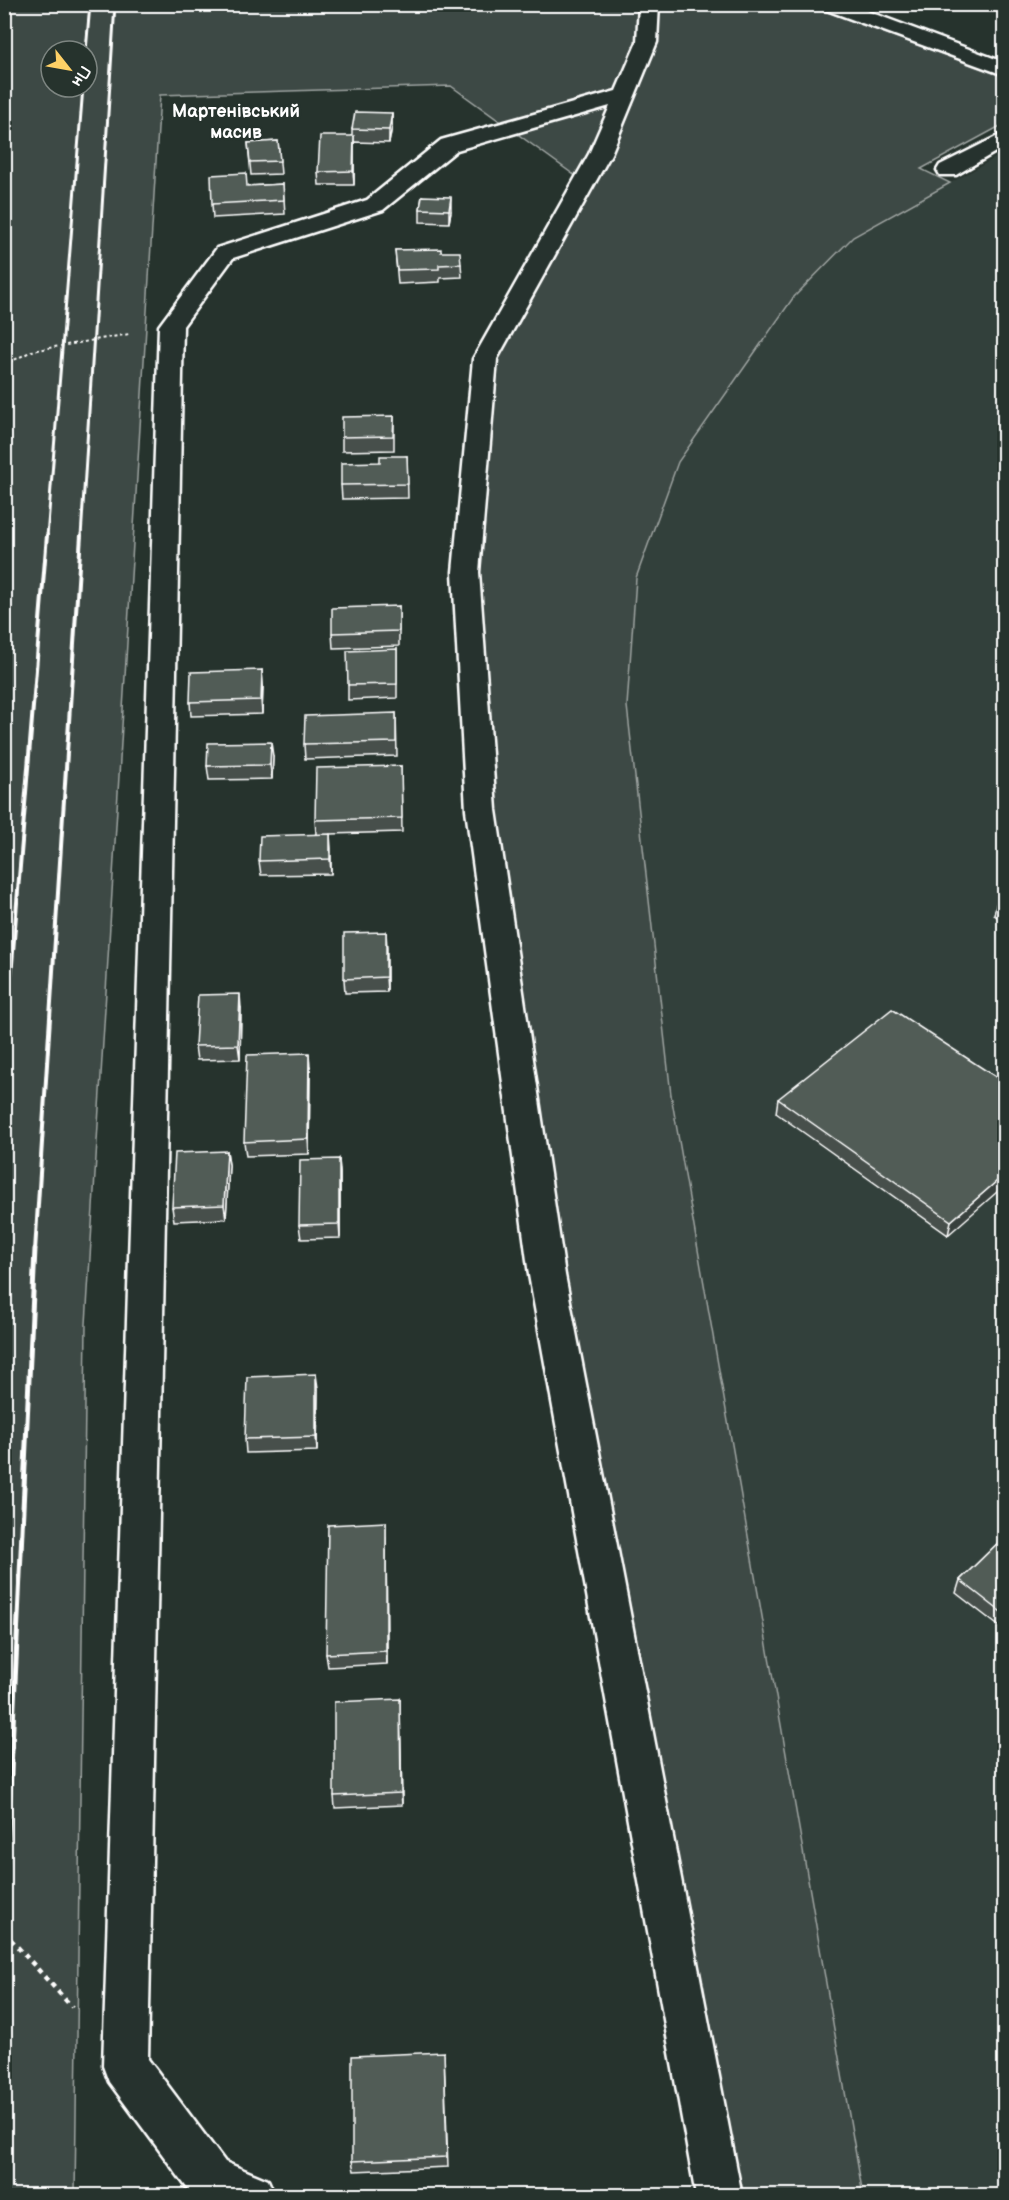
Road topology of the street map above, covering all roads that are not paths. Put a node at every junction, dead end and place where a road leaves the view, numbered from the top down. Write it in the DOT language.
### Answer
graph roads {
  1 [pos="649,4"];
  2 [pos="828,4"];
  3 [pos="1005,69"];
  4 [pos="625,94"];
  5 [pos="1005,139"];
  6 [pos="948,170"];
  7 [pos="252,2196"];
  8 [pos="719,2196"];
  1 -- 4 [label="street"];
  2 -- 3 [label="street"];
  4 -- 7 [label="street"];
  4 -- 8 [label="street"];
  5 -- 6 [label="street"];
}
